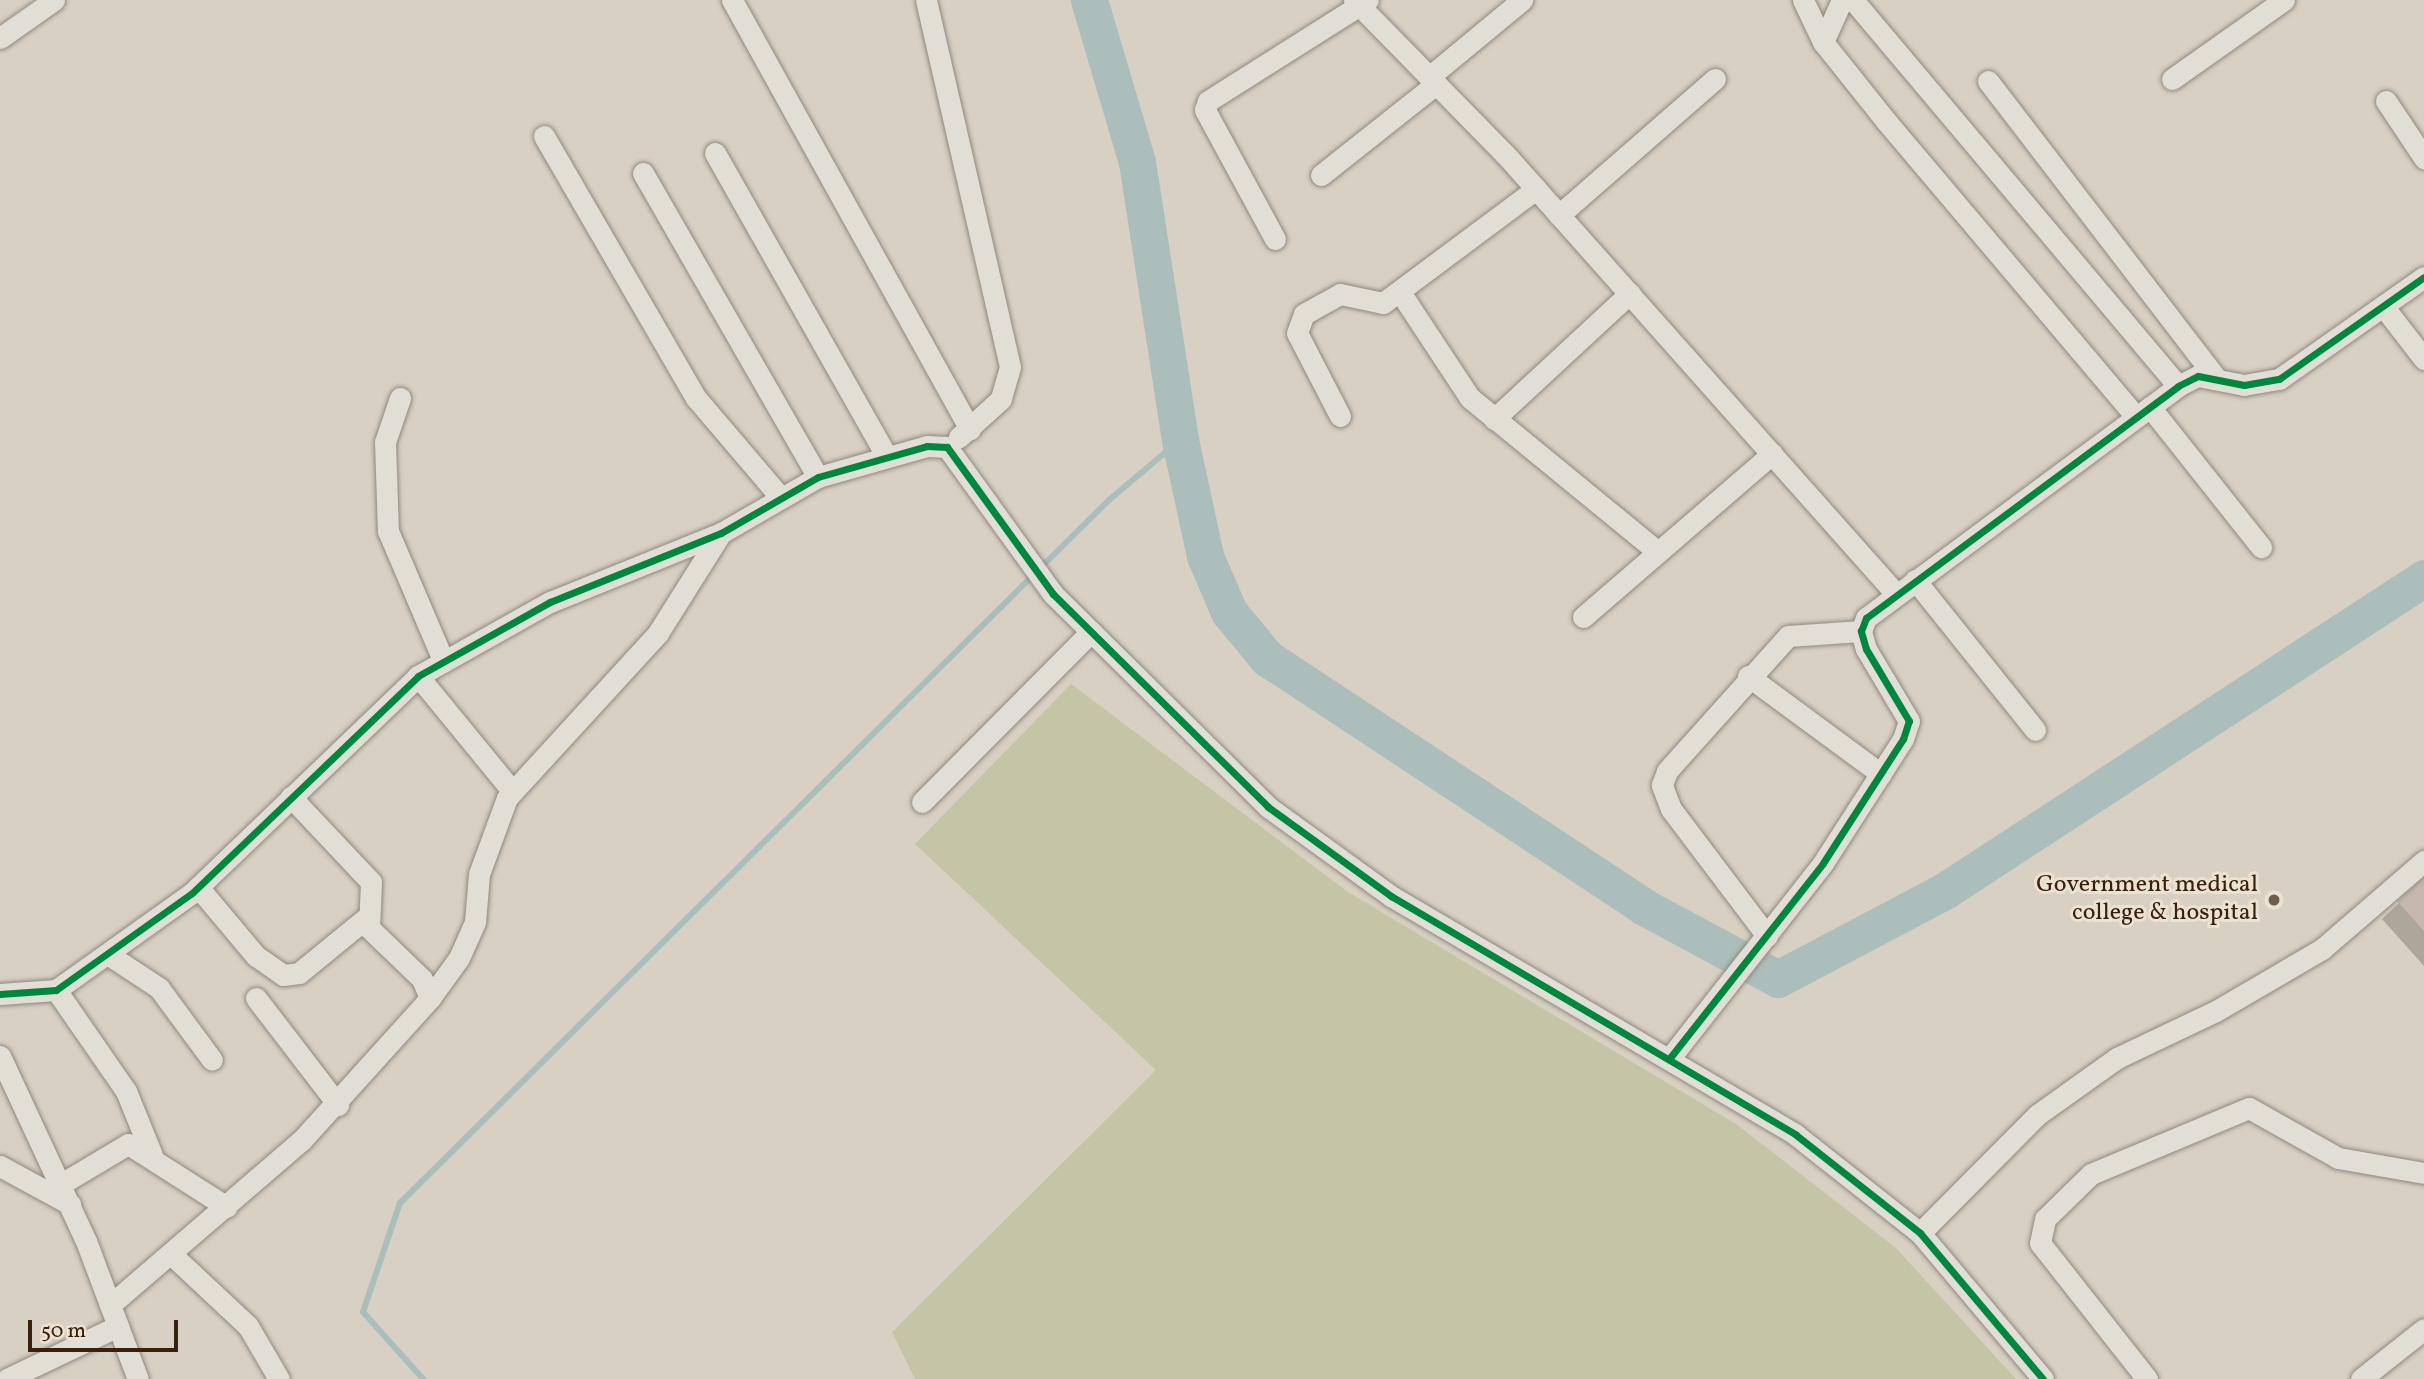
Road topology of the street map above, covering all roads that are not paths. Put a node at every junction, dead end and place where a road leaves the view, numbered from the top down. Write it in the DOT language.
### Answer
graph roads {
  1 [pos="54,0"];
  2 [pos="732,0"];
  3 [pos="926,0"];
  4 [pos="1522,0"];
  5 [pos="1803,0"];
  6 [pos="1842,0"];
  7 [pos="1853,0"];
  8 [pos="2284,0"];
  9 [pos="1361,2"];
  10 [pos="2260,6"];
  11 [pos="0,38"];
  12 [pos="1824,41"];
  13 [pos="1715,79"];
  14 [pos="2172,79"];
  15 [pos="1433,80"];
  16 [pos="1988,81"];
  17 [pos="2386,101"];
  18 [pos="544,136"];
  19 [pos="715,153"];
  20 [pos="2424,158"];
  21 [pos="643,173"];
  22 [pos="1321,175"];
  23 [pos="1536,189"];
  24 [pos="1559,215"];
  25 [pos="1275,239"];
  26 [pos="2424,277"];
  27 [pos="1399,292"];
  28 [pos="1630,293"];
  29 [pos="2383,306"];
  30 [pos="2424,359"];
  31 [pos="2214,376"];
  32 [pos="2179,386"];
  33 [pos="400,398"];
  34 [pos="2143,412"];
  35 [pos="1340,416"];
  36 [pos="1494,419"];
  37 [pos="970,429"];
  38 [pos="947,447"];
  39 [pos="1772,454"];
  40 [pos="887,457"];
  41 [pos="818,477"];
  42 [pos="781,498"];
  43 [pos="721,533"];
  44 [pos="2261,547"];
  45 [pos="1656,550"];
  46 [pos="1915,580"];
  47 [pos="1896,594"];
  48 [pos="1583,617"];
  49 [pos="1860,631"];
  50 [pos="1091,632"];
  51 [pos="444,662"];
  52 [pos="418,676"];
  53 [pos="1748,676"];
  54 [pos="2035,730"];
  55 [pos="1881,775"];
  56 [pos="512,791"];
  57 [pos="291,797"];
  58 [pos="922,802"];
  59 [pos="2424,861"];
  60 [pos="198,887"];
  61 [pos="365,919"];
  62 [pos="1762,942"];
  63 [pos="109,954"];
  64 [pos="56,990"];
  65 [pos="0,995"];
  66 [pos="256,998"];
  67 [pos="430,998"];
  68 [pos="0,1056"];
  69 [pos="1669,1059"];
  70 [pos="212,1060"];
  71 [pos="8,1089"];
  72 [pos="338,1105"];
  73 [pos="152,1155"];
  74 [pos="0,1166"];
  75 [pos="2424,1173"];
  76 [pos="61,1184"];
  77 [pos="70,1204"];
  78 [pos="227,1207"];
  79 [pos="1920,1233"];
  80 [pos="171,1254"];
  81 [pos="110,1305"];
  82 [pos="118,1326"];
  83 [pos="2424,1329"];
  84 [pos="8,1379"];
  85 [pos="138,1379"];
  86 [pos="279,1379"];
  87 [pos="2043,1379"];
  88 [pos="2147,1379"];
  89 [pos="2361,1379"];
  1 -- 11 [label="street"];
  2 -- 37 [label="street"];
  3 -- 37 [label="street"];
  4 -- 15 [label="street"];
  5 -- 12 [label="street"];
  6 -- 12 [label="street"];
  7 -- 32 [label="street"];
  8 -- 10 [label="street"];
  9 -- 15 [label="street"];
  9 -- 25 [label="street"];
  10 -- 14 [label="street"];
  12 -- 34 [label="street"];
  13 -- 24 [label="street"];
  15 -- 22 [label="street"];
  15 -- 23 [label="street"];
  16 -- 31 [label="street"];
  17 -- 20 [label="street"];
  18 -- 42 [label="street"];
  19 -- 40 [label="street"];
  21 -- 41 [label="street"];
  23 -- 24 [label="street"];
  23 -- 27 [label="street"];
  24 -- 28 [label="street"];
  26 -- 29 [label="street"];
  27 -- 35 [label="street"];
  27 -- 36 [label="street"];
  28 -- 36 [label="street"];
  28 -- 39 [label="street"];
  29 -- 30 [label="street"];
  29 -- 31 [label="street"];
  31 -- 32 [label="street"];
  32 -- 34 [label="street"];
  33 -- 51 [label="street"];
  34 -- 44 [label="street"];
  34 -- 46 [label="street"];
  36 -- 45 [label="street"];
  37 -- 38 [label="street"];
  38 -- 40 [label="street"];
  38 -- 50 [label="street"];
  39 -- 45 [label="street"];
  39 -- 47 [label="street"];
  40 -- 41 [label="street"];
  41 -- 42 [label="street"];
  42 -- 43 [label="street"];
  43 -- 51 [label="street"];
  43 -- 56 [label="street"];
  45 -- 48 [label="street"];
  46 -- 47 [label="street"];
  46 -- 54 [label="street"];
  47 -- 49 [label="street"];
  49 -- 53 [label="street"];
  49 -- 55 [label="street"];
  50 -- 58 [label="street"];
  50 -- 69 [label="street"];
  51 -- 52 [label="street"];
  52 -- 56 [label="street"];
  52 -- 57 [label="street"];
  53 -- 55 [label="street"];
  53 -- 62 [label="street"];
  55 -- 62 [label="street"];
  56 -- 67 [label="street"];
  57 -- 60 [label="street"];
  57 -- 61 [label="street"];
  59 -- 79 [label="street"];
  60 -- 61 [label="street"];
  60 -- 63 [label="street"];
  61 -- 67 [label="street"];
  62 -- 69 [label="street"];
  63 -- 64 [label="street"];
  63 -- 70 [label="street"];
  64 -- 65 [label="street"];
  64 -- 73 [label="street"];
  66 -- 72 [label="street"];
  67 -- 72 [label="street"];
  68 -- 71 [label="street"];
  69 -- 79 [label="street"];
  71 -- 76 [label="street"];
  72 -- 78 [label="street"];
  73 -- 76 [label="street"];
  73 -- 78 [label="street"];
  74 -- 77 [label="street"];
  75 -- 88 [label="street"];
  76 -- 77 [label="street"];
  77 -- 81 [label="street"];
  78 -- 80 [label="street"];
  79 -- 87 [label="street"];
  80 -- 81 [label="street"];
  80 -- 86 [label="street"];
  81 -- 82 [label="street"];
  82 -- 84 [label="street"];
  82 -- 85 [label="street"];
  83 -- 89 [label="street"];
}
